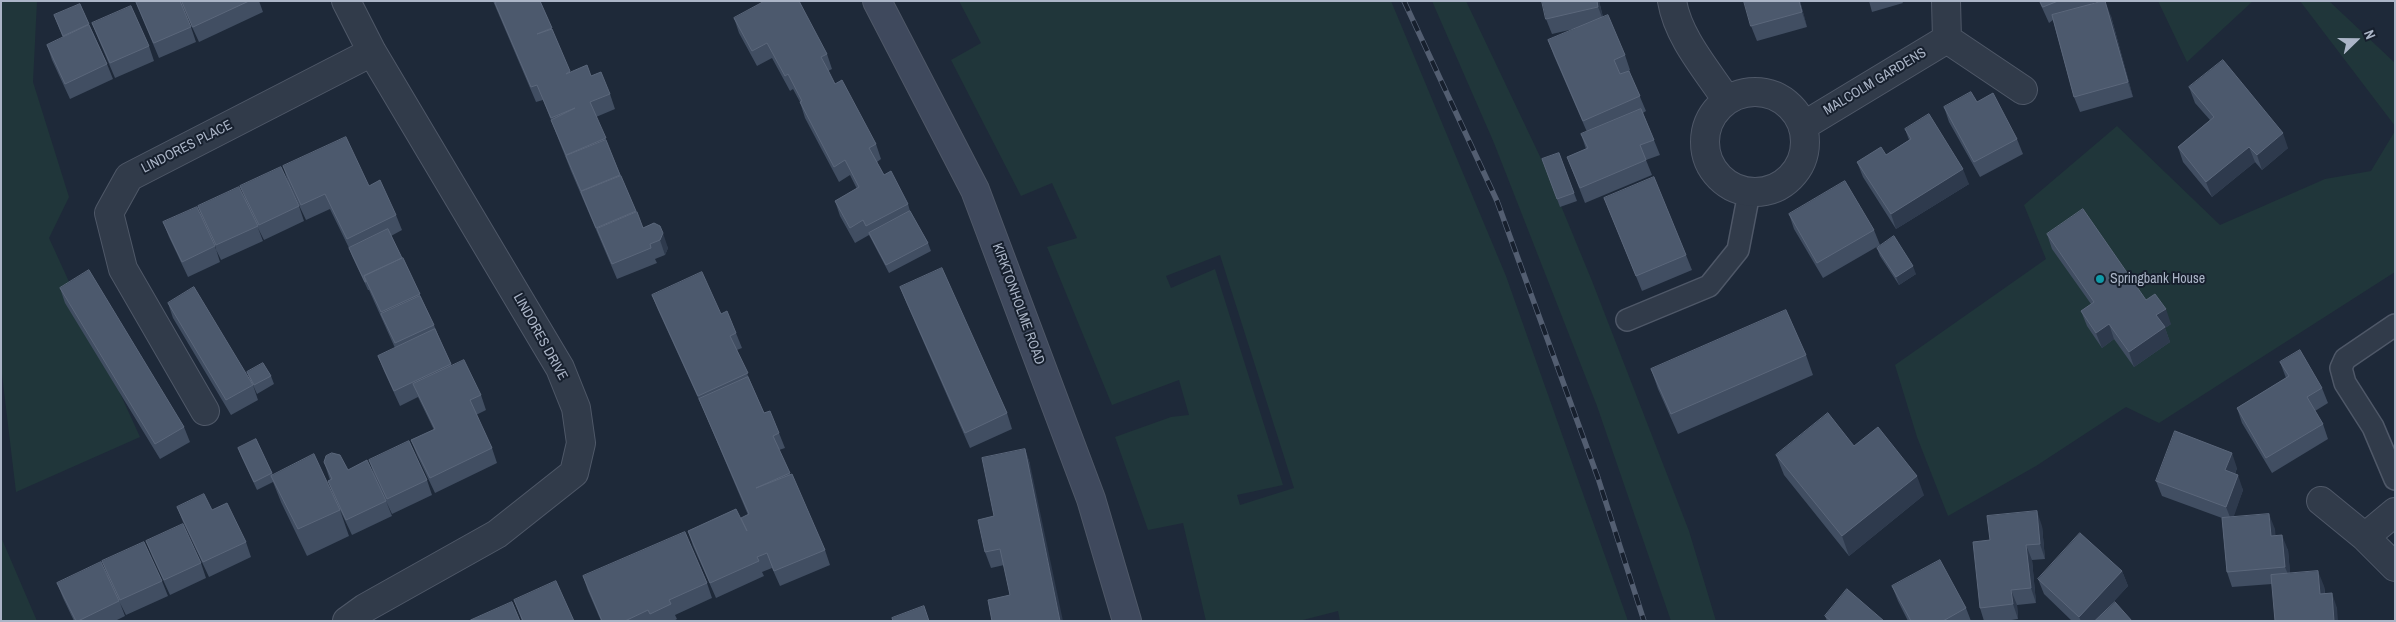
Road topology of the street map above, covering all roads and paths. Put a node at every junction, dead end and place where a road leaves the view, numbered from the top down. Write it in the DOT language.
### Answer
graph roads {
  1 [pos="346,1"];
  2 [pos="877,1"];
  3 [pos="1672,1"];
  4 [pos="1946,1"];
  5 [pos="1947,39"];
  6 [pos="372,52"];
  7 [pos="2023,90"];
  8 [pos="1726,98"];
  9 [pos="1803,126"];
  10 [pos="1749,193"];
  11 [pos="1628,320"];
  12 [pos="2395,325"];
  13 [pos="205,411"];
  14 [pos="2395,479"];
  15 [pos="2321,501"];
  16 [pos="2395,512"];
  17 [pos="2365,537"];
  18 [pos="2395,567"];
  19 [pos="347,621"];
  20 [pos="1127,621"];
  1 -- 6 [label="street, LINDORES DRIVE"];
  2 -- 20 [label="street, KIRKTONHOLME ROAD"];
  3 -- 8 [label="street"];
  4 -- 5 [label="street"];
  5 -- 7 [label="street"];
  5 -- 9 [label="street, MALCOLM GARDENS"];
  6 -- 13 [label="street, LINDORES PLACE"];
  6 -- 19 [label="street, LINDORES DRIVE"];
  8 -- 9 [label="street"];
  8 -- 10 [label="street"];
  9 -- 10 [label="street"];
  10 -- 11 [label="lane"];
  12 -- 14 [label="lane"];
  15 -- 17 [label="street"];
  16 -- 17 [label="street"];
  17 -- 18 [label="street"];
}
